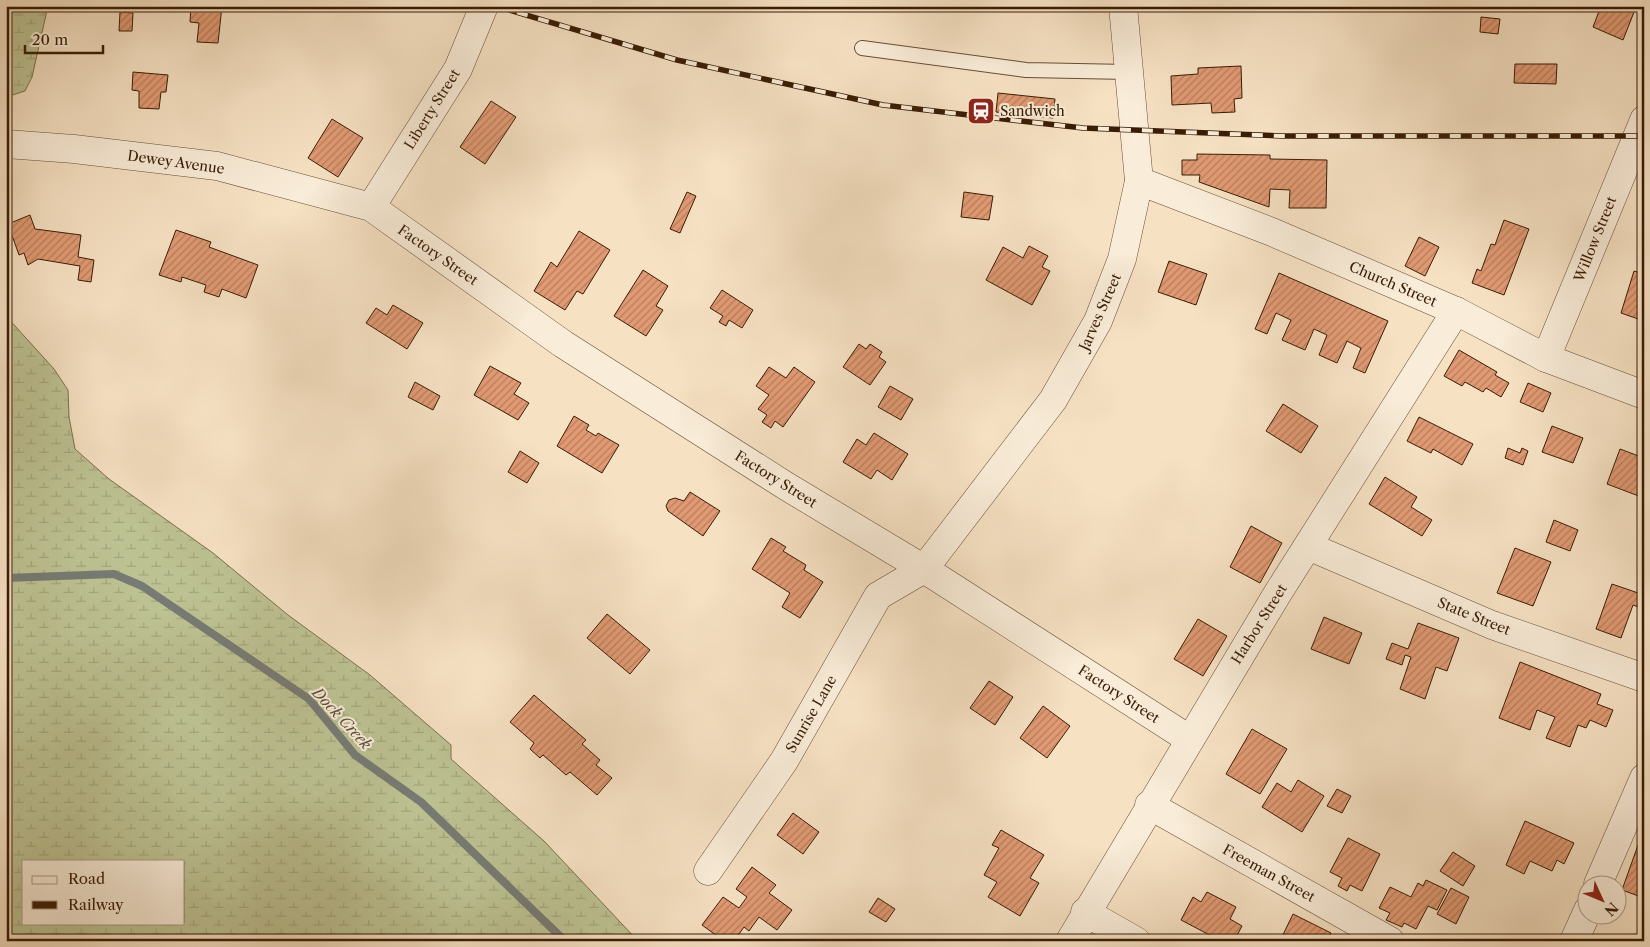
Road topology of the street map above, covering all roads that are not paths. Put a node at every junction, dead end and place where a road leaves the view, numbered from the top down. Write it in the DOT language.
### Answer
graph roads {
  1 [pos="484,6"];
  2 [pos="1123,6"];
  3 [pos="862,48"];
  4 [pos="1129,72"];
  5 [pos="1644,120"];
  6 [pos="6,144"];
  7 [pos="1636,160"];
  8 [pos="1139,181"];
  9 [pos="371,207"];
  10 [pos="1456,311"];
  11 [pos="1546,358"];
  12 [pos="1644,395"];
  13 [pos="1308,546"];
  14 [pos="924,569"];
  15 [pos="1644,678"];
  16 [pos="1189,739"];
  17 [pos="1644,778"];
  18 [pos="1149,806"];
  19 [pos="708,871"];
  20 [pos="1602,874"];
  21 [pos="1085,912"];
  22 [pos="1582,924"];
  23 [pos="1070,941"];
  24 [pos="1136,941"];
  25 [pos="1390,941"];
  26 [pos="1574,941"];
  1 -- 9 [label="street, Liberty Street"];
  2 -- 4 [label="street, Jarves Street"];
  3 -- 4 [label="lane"];
  4 -- 8 [label="street, Jarves Street"];
  5 -- 7 [label="street, Willow Street"];
  6 -- 9 [label="street, Dewey Avenue"];
  7 -- 11 [label="street, Willow Street"];
  8 -- 10 [label="street, Church Street"];
  8 -- 14 [label="street, Jarves Street"];
  9 -- 14 [label="street, Factory Street"];
  10 -- 11 [label="street, Church Street"];
  10 -- 13 [label="street, Harbor Street"];
  11 -- 12 [label="street, Church Street"];
  13 -- 15 [label="street, State Street"];
  13 -- 16 [label="street, Harbor Street"];
  14 -- 16 [label="street, Factory Street"];
  14 -- 19 [label="street, Sunrise Lane"];
  16 -- 18 [label="street, Harbor Street"];
  17 -- 20 [label="street"];
  18 -- 21 [label="street, Harbor Street"];
  18 -- 25 [label="street, Freeman Street"];
  21 -- 23 [label="street, Harbor Street"];
  21 -- 24 [label="street"];
  22 -- 26 [label="street"];
}
